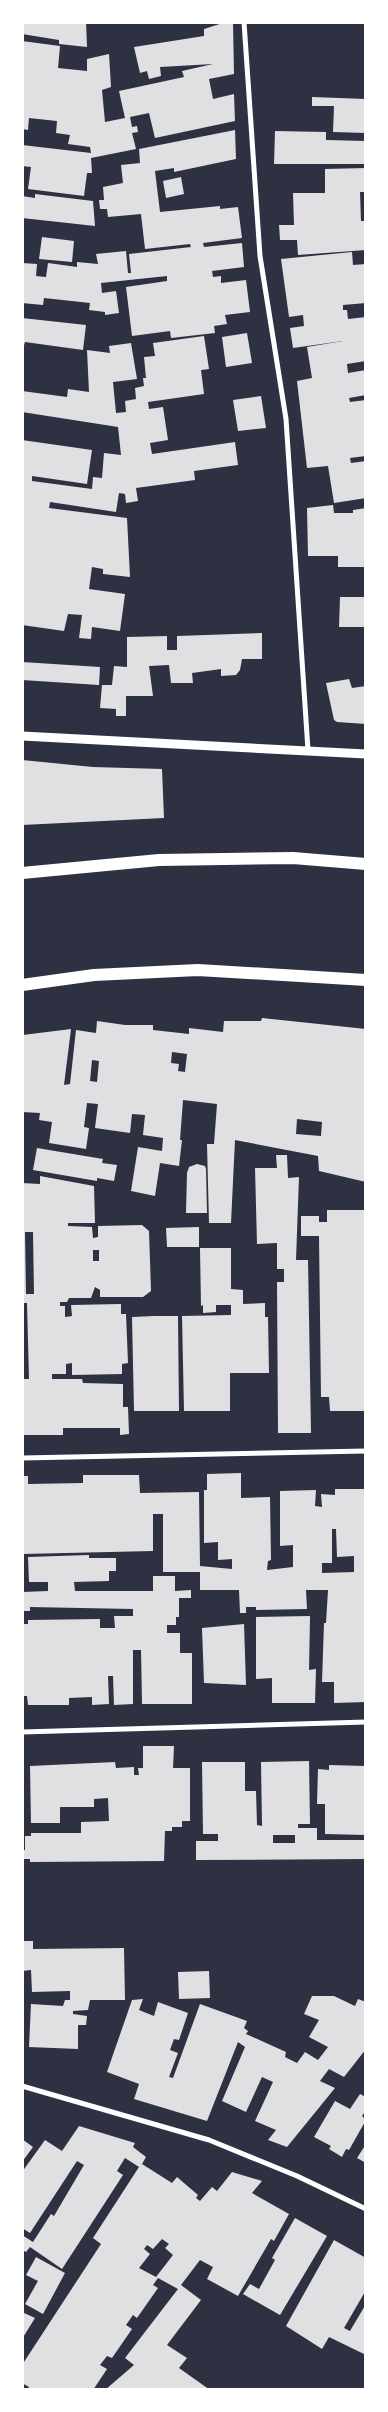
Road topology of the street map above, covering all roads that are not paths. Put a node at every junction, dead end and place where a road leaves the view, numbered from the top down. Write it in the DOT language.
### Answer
graph roads {
  1 [pos="244,22"];
  2 [pos="22,736"];
  3 [pos="308,750"];
  4 [pos="366,754"];
  5 [pos="366,864"];
  6 [pos="22,873"];
  7 [pos="366,980"];
  8 [pos="22,985"];
  9 [pos="366,1451"];
  10 [pos="22,1458"];
  11 [pos="366,1722"];
  12 [pos="22,1732"];
  13 [pos="22,2086"];
  14 [pos="366,2210"];
  1 -- 3 [label="street"];
  2 -- 3 [label="street"];
  3 -- 4 [label="street"];
  5 -- 6 [label="main road"];
  7 -- 8 [label="main road"];
  9 -- 10 [label="street"];
  11 -- 12 [label="street"];
  13 -- 14 [label="street"];
}
